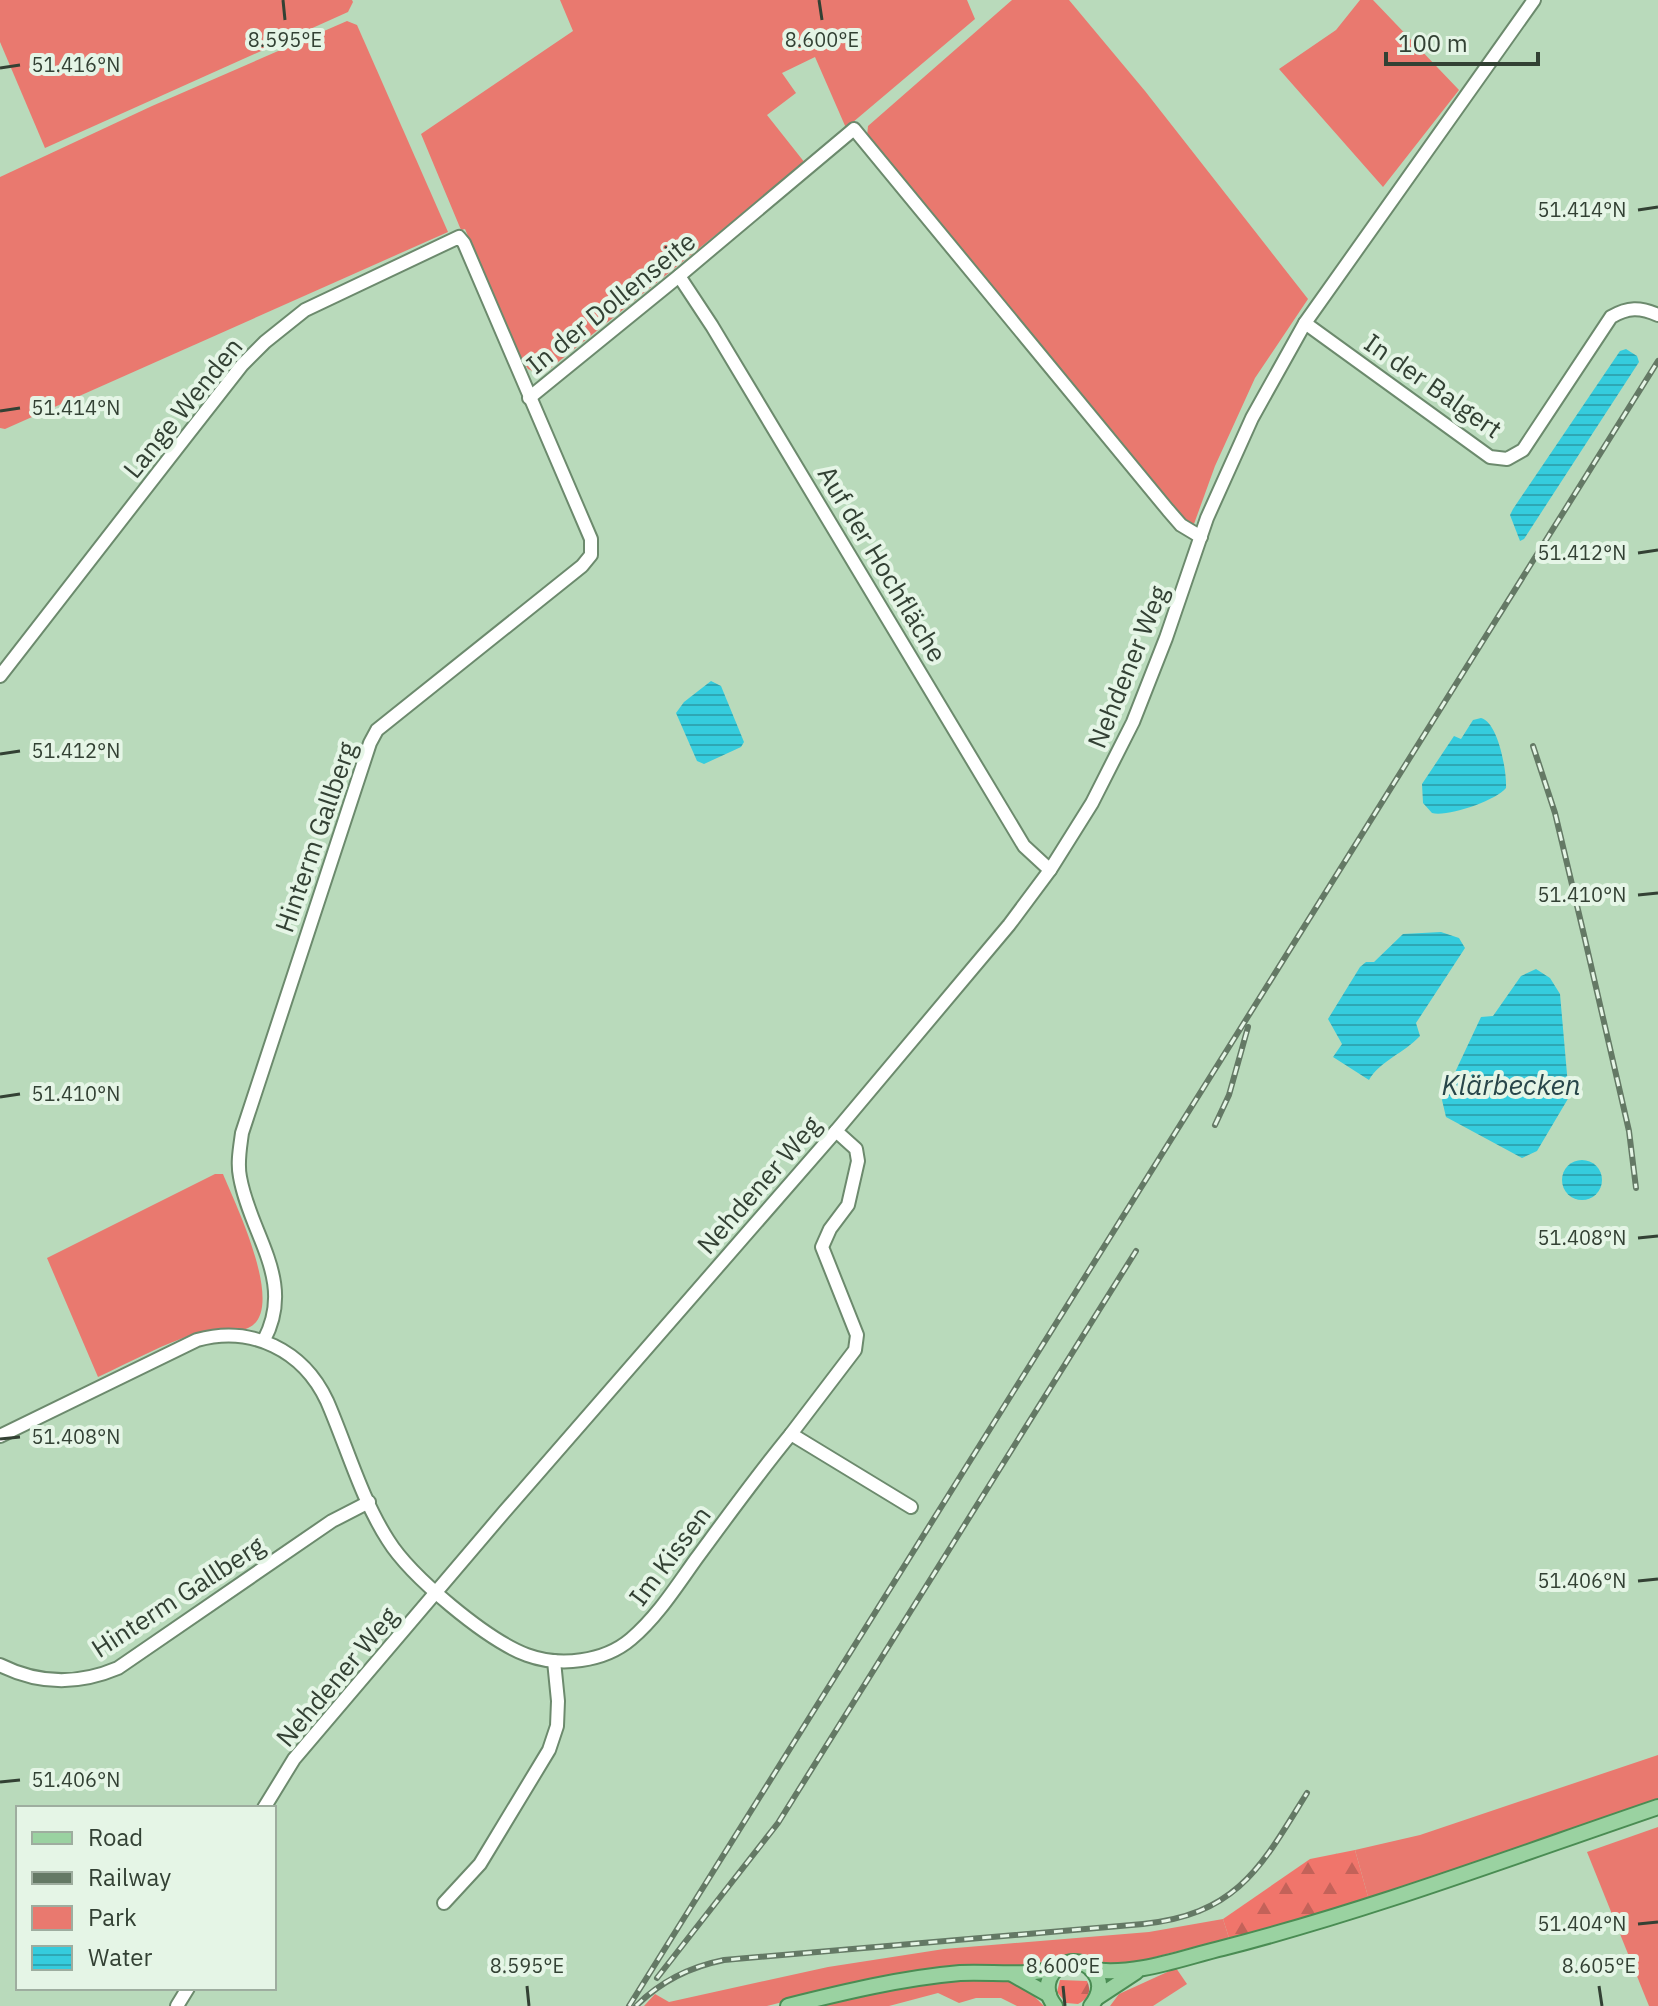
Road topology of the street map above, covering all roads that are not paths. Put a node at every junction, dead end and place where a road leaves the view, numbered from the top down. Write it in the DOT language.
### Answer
graph roads {
  1 [pos="1534,0"];
  2 [pos="459,237"];
  3 [pos="679,276"];
  4 [pos="1658,315"];
  5 [pos="1305,323"];
  6 [pos="529,398"];
  7 [pos="1201,537"];
  8 [pos="0,676"];
  9 [pos="1050,870"];
  10 [pos="836,1131"];
  11 [pos="264,1340"];
  12 [pos="791,1434"];
  13 [pos="0,1436"];
  14 [pos="369,1502"];
  15 [pos="911,1507"];
  16 [pos="437,1592"];
  17 [pos="554,1661"];
  18 [pos="0,1665"];
  19 [pos="265,1806"];
  20 [pos="1658,1807"];
  21 [pos="444,1903"];
  22 [pos="1058,1967"];
  23 [pos="1143,1968"];
  24 [pos="1092,1970"];
  25 [pos="1012,1974"];
  26 [pos="1095,2002"];
  27 [pos="1053,2003"];
  28 [pos="788,2006"];
  1 -- 5 [label="street, Nehdener Weg"];
  2 -- 6 [label="street, In der Dollenseite"];
  2 -- 8 [label="street, Lange Wenden"];
  3 -- 6 [label="street, In der Dollenseite"];
  3 -- 7 [label="street, In der Dollenseite"];
  3 -- 9 [label="street, Auf der Hochfläche"];
  4 -- 5 [label="street, In der Balgert"];
  5 -- 7 [label="street, Nehdener Weg"];
  6 -- 11 [label="street, Hinterm Gallberg"];
  7 -- 9 [label="street, Nehdener Weg"];
  9 -- 10 [label="street, Nehdener Weg"];
  10 -- 12 [label="street, Im Kissen"];
  10 -- 16 [label="street, Nehdener Weg"];
  11 -- 13 [label="street"];
  11 -- 14 [label="street"];
  12 -- 15 [label="street"];
  12 -- 17 [label="street, Im Kissen"];
  14 -- 16 [label="street"];
  14 -- 18 [label="street, Hinterm Gallberg"];
  16 -- 17 [label="street, Im Kissen"];
  16 -- 19 [label="street, Nehdener Weg"];
  17 -- 21 [label="street"];
  20 -- 23 [label="main road"];
  22 -- 24 [label="main road"];
  22 -- 25 [label="main road"];
  22 -- 27 [label="main road"];
  23 -- 24 [label="main road"];
  23 -- 26 [label="main road"];
  24 -- 26 [label="main road"];
  25 -- 27 [label="main road"];
  25 -- 28 [label="main road"];
}
